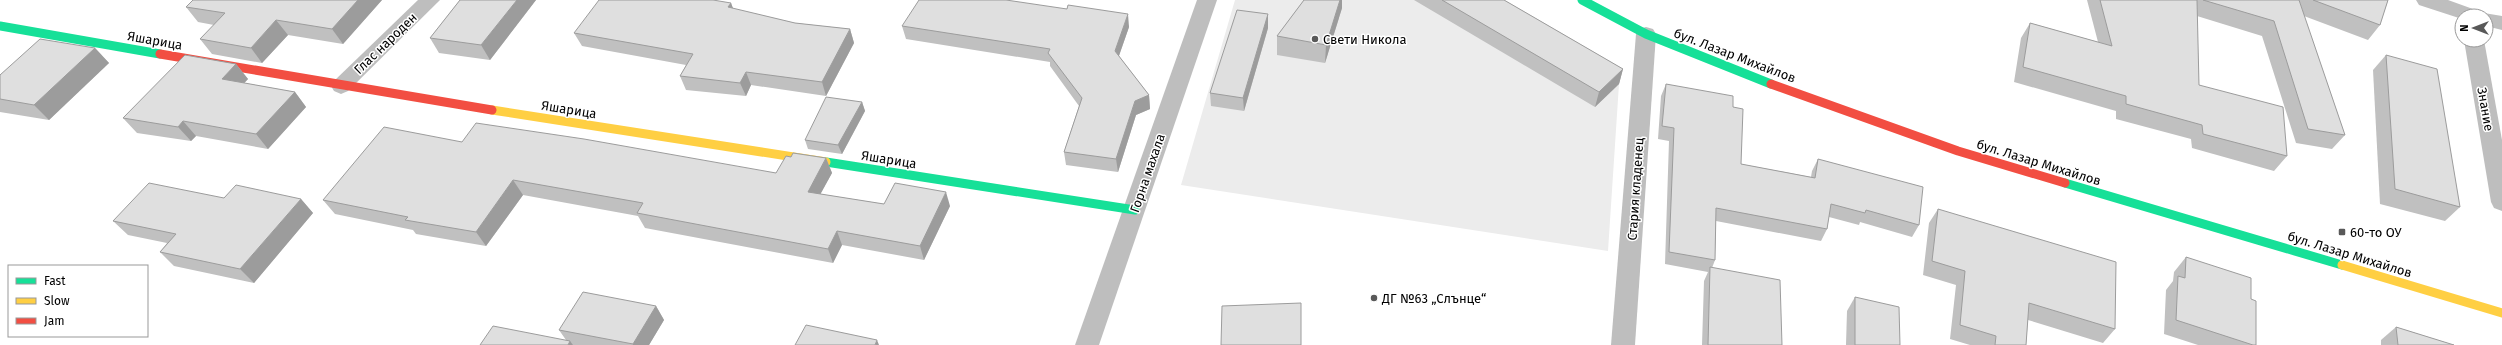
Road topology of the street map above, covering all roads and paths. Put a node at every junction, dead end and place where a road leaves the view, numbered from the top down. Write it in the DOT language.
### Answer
graph roads {
  1 [pos="430,0"];
  2 [pos="1207,0"];
  3 [pos="1582,0"];
  4 [pos="2426,0"];
  5 [pos="2454,9"];
  6 [pos="0,26"];
  7 [pos="1646,34"];
  8 [pos="2475,48"];
  9 [pos="341,86"];
  10 [pos="2502,202"];
  11 [pos="1134,210"];
  12 [pos="2502,313"];
  13 [pos="1087,345"];
  14 [pos="1623,345"];
  1 -- 9 [label="street, Глас народен"];
  2 -- 11 [label="street, Горна махала"];
  3 -- 7 [label="street, бул. Лазар Михайлов"];
  4 -- 5 [label="street"];
  6 -- 9 [label="street, Яшарица"];
  7 -- 12 [label="street, бул. Лазар Михайлов"];
  7 -- 14 [label="street, Стария кладенец"];
  8 -- 10 [label="street, Знание"];
  9 -- 11 [label="street, Яшарица"];
  11 -- 13 [label="street, Горна махала"];
}
